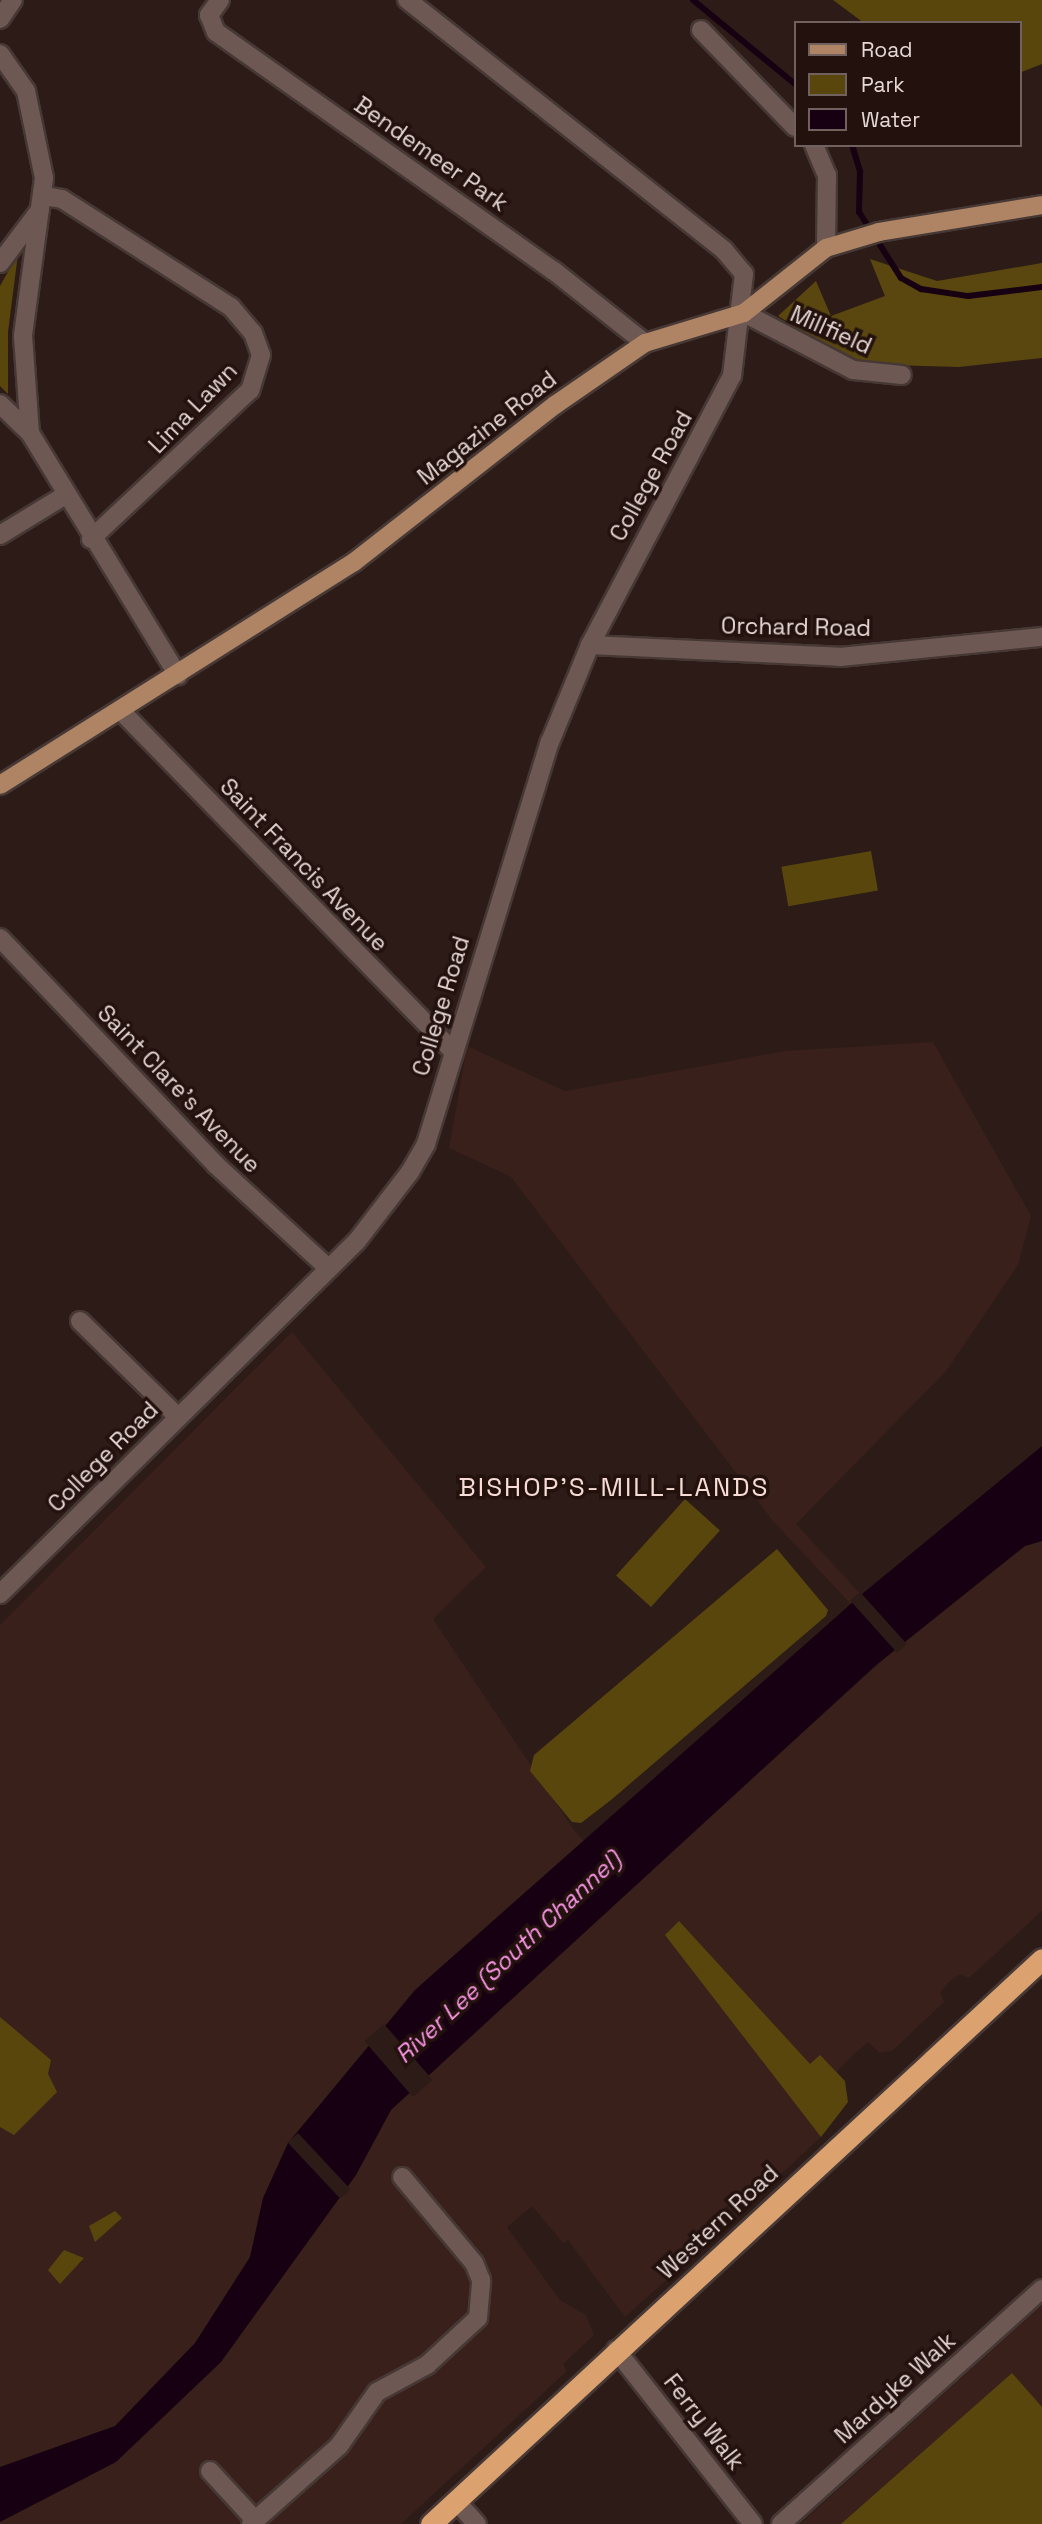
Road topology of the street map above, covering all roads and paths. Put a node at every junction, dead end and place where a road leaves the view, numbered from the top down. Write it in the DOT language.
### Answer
graph roads {
  1 [pos="13,0"];
  2 [pos="220,0"];
  3 [pos="407,0"];
  4 [pos="0,19"];
  5 [pos="701,30"];
  6 [pos="0,54"];
  7 [pos="794,126"];
  8 [pos="815,147"];
  9 [pos="44,201"];
  10 [pos="1042,205"];
  11 [pos="826,248"];
  12 [pos="0,263"];
  13 [pos="744,313"];
  14 [pos="645,343"];
  15 [pos="902,375"];
  16 [pos="0,404"];
  17 [pos="30,433"];
  18 [pos="64,496"];
  19 [pos="0,535"];
  20 [pos="91,539"];
  21 [pos="1042,637"];
  22 [pos="590,645"];
  23 [pos="177,675"];
  24 [pos="120,710"];
  25 [pos="0,785"];
  26 [pos="0,938"];
  27 [pos="453,1052"];
  28 [pos="328,1268"];
  29 [pos="80,1321"];
  30 [pos="178,1417"];
  31 [pos="0,1594"];
  32 [pos="1042,1959"];
  33 [pos="402,2177"];
  34 [pos="1042,2289"];
  35 [pos="616,2350"];
  36 [pos="210,2471"];
  37 [pos="456,2501"];
  38 [pos="253,2522"];
  39 [pos="431,2524"];
  40 [pos="477,2524"];
  41 [pos="753,2524"];
  42 [pos="782,2524"];
  1 -- 4 [label="street"];
  2 -- 14 [label="street, Bendemeer Park"];
  3 -- 13 [label="street, College Road"];
  5 -- 7 [label="street"];
  6 -- 9 [label="street"];
  8 -- 11 [label="street"];
  9 -- 12 [label="street"];
  9 -- 17 [label="street"];
  9 -- 20 [label="street, Lima Lawn"];
  10 -- 11 [label="main road, Magazine Road"];
  11 -- 13 [label="main road, Magazine Road"];
  13 -- 14 [label="main road, Magazine Road"];
  13 -- 15 [label="street, Millfield"];
  13 -- 22 [label="street, College Road"];
  14 -- 23 [label="main road, Magazine Road"];
  16 -- 17 [label="street"];
  17 -- 18 [label="street"];
  18 -- 19 [label="street"];
  18 -- 20 [label="street"];
  20 -- 23 [label="street"];
  21 -- 22 [label="street, Orchard Road"];
  22 -- 27 [label="street, College Road"];
  23 -- 24 [label="main road, Magazine Road"];
  24 -- 25 [label="main road, Magazine Road"];
  24 -- 27 [label="street, Saint Francis Avenue"];
  26 -- 28 [label="street, Saint Clare's Avenue"];
  27 -- 28 [label="street, College Road"];
  28 -- 30 [label="street, College Road"];
  29 -- 30 [label="street"];
  30 -- 31 [label="street, College Road"];
  32 -- 35 [label="highway, Western Road"];
  33 -- 38 [label="street"];
  34 -- 42 [label="street, Mardyke Walk"];
  35 -- 37 [label="highway, Western Road"];
  35 -- 41 [label="street, Ferry Walk"];
  36 -- 38 [label="street"];
  37 -- 39 [label="highway, Western Road"];
  37 -- 40 [label="street"];
}
